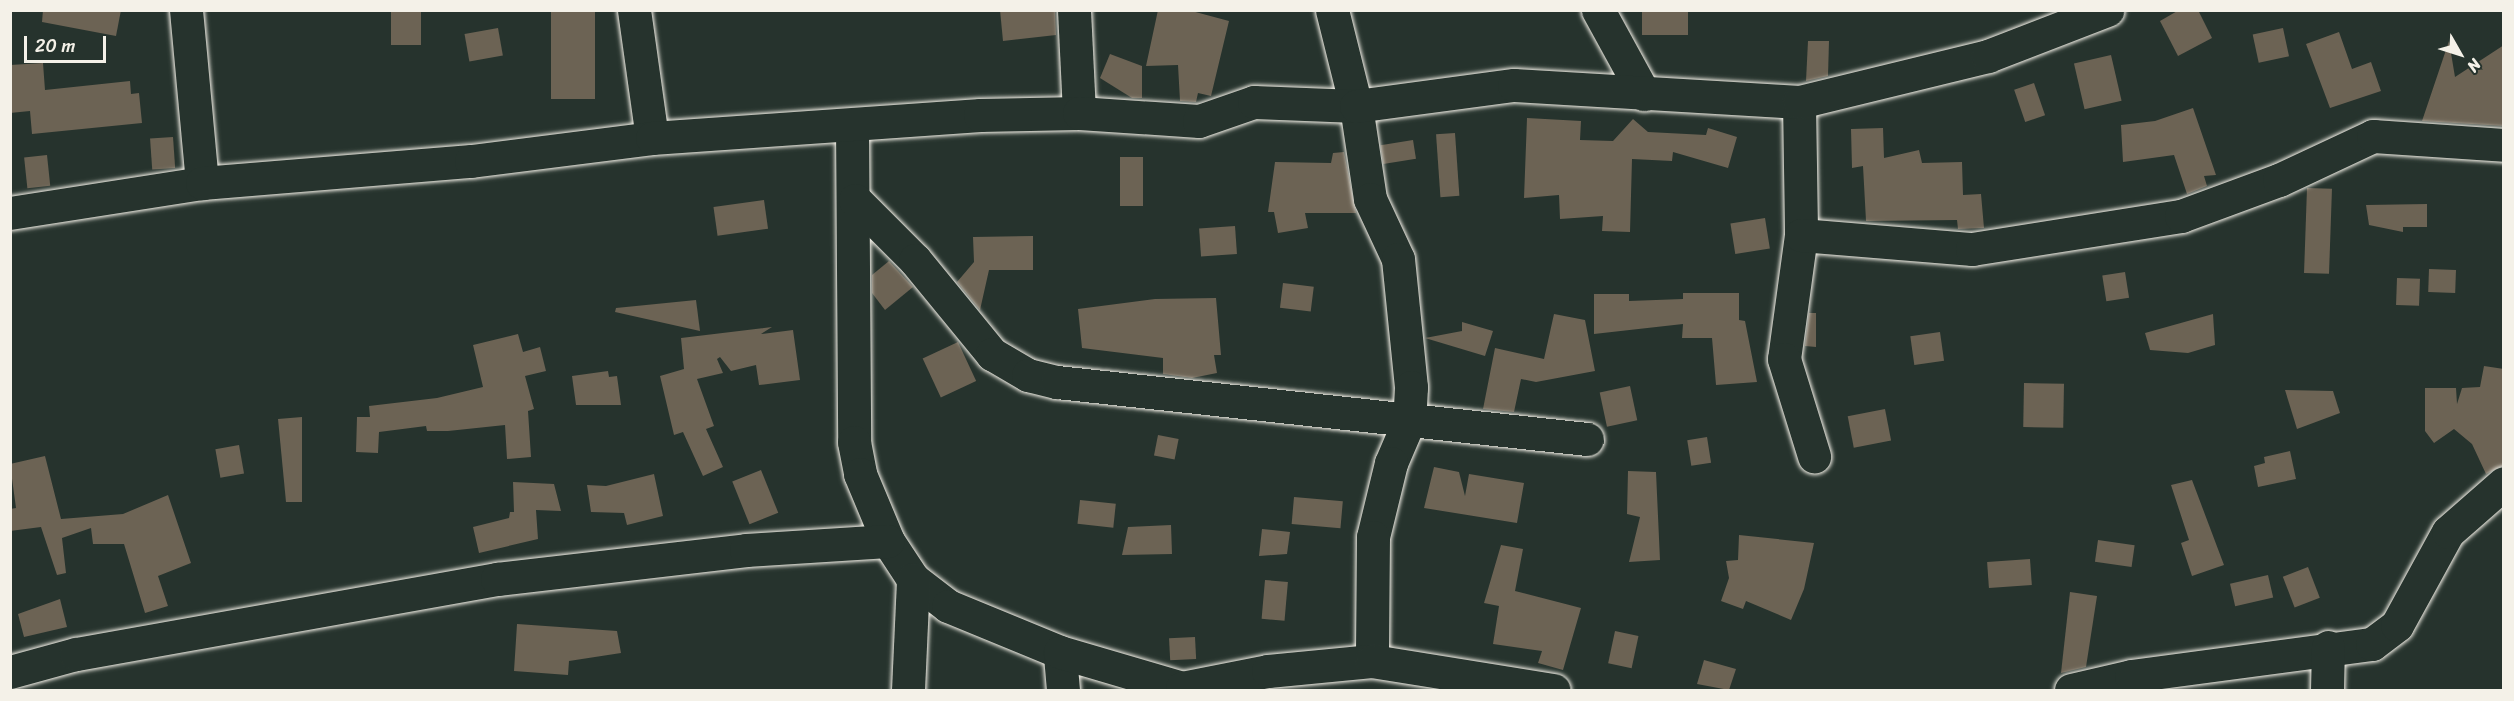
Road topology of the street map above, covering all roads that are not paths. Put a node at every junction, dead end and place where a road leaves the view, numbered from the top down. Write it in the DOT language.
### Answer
graph roads {
  1 [pos="186,10"];
  2 [pos="634,10"];
  3 [pos="1074,10"];
  4 [pos="1332,10"];
  5 [pos="1598,10"];
  6 [pos="2107,10"];
  7 [pos="1644,94"];
  8 [pos="1799,102"];
  9 [pos="1356,106"];
  10 [pos="1079,113"];
  11 [pos="852,125"];
  12 [pos="652,138"];
  13 [pos="2504,145"];
  14 [pos="202,183"];
  15 [pos="855,200"];
  16 [pos="10,213"];
  17 [pos="1801,234"];
  18 [pos="1409,421"];
  19 [pos="1587,439"];
  20 [pos="1814,456"];
  21 [pos="2504,483"];
  22 [pos="888,541"];
  23 [pos="913,579"];
  24 [pos="2328,647"];
  25 [pos="1060,651"];
  26 [pos="1372,661"];
  27 [pos="10,672"];
  28 [pos="908,690"];
  29 [pos="1063,690"];
  30 [pos="1554,690"];
  31 [pos="2071,690"];
  32 [pos="2326,690"];
  1 -- 14 [label="street"];
  2 -- 12 [label="street"];
  3 -- 10 [label="street"];
  4 -- 9 [label="street"];
  5 -- 7 [label="street"];
  6 -- 8 [label="street"];
  7 -- 8 [label="street"];
  7 -- 9 [label="street"];
  8 -- 17 [label="street"];
  9 -- 10 [label="street"];
  9 -- 18 [label="street"];
  10 -- 11 [label="street"];
  11 -- 12 [label="street"];
  11 -- 15 [label="street"];
  12 -- 14 [label="street"];
  13 -- 17 [label="street"];
  14 -- 16 [label="street"];
  15 -- 18 [label="street"];
  15 -- 22 [label="street"];
  17 -- 20 [label="street"];
  18 -- 19 [label="street"];
  18 -- 26 [label="street"];
  21 -- 24 [label="street"];
  22 -- 23 [label="street"];
  22 -- 27 [label="street"];
  23 -- 25 [label="street"];
  23 -- 28 [label="street"];
  24 -- 31 [label="street"];
  24 -- 32 [label="street"];
  25 -- 26 [label="street"];
  25 -- 29 [label="street"];
  26 -- 30 [label="street"];
}
